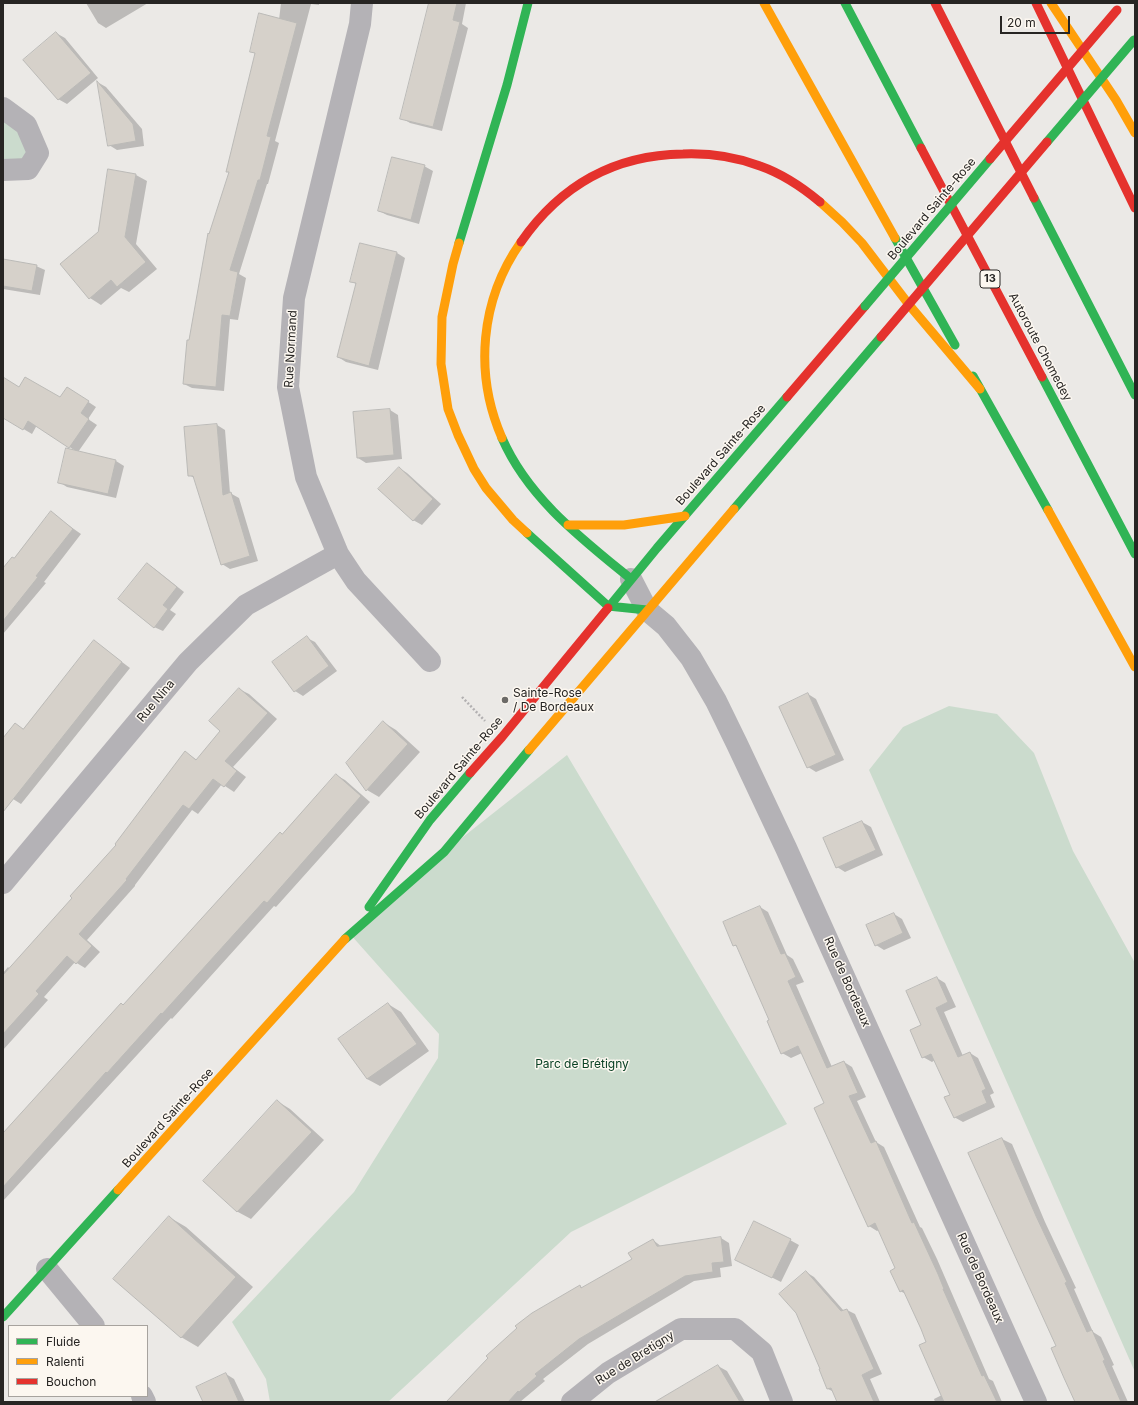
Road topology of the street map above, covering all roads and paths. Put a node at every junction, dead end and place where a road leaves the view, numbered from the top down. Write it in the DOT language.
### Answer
graph roads {
  1 [pos="362,3"];
  2 [pos="528,3"];
  3 [pos="764,3"];
  4 [pos="845,3"];
  5 [pos="935,3"];
  6 [pos="1036,3"];
  7 [pos="1051,3"];
  8 [pos="1120,6"];
  9 [pos="1134,39"];
  10 [pos="3,108"];
  11 [pos="1135,133"];
  12 [pos="3,170"];
  13 [pos="1135,208"];
  14 [pos="980,389"];
  15 [pos="1135,395"];
  16 [pos="685,516"];
  17 [pos="568,525"];
  18 [pos="338,554"];
  19 [pos="1135,554"];
  20 [pos="631,579"];
  21 [pos="608,606"];
  22 [pos="647,610"];
  23 [pos="430,661"];
  24 [pos="1135,667"];
  25 [pos="462,697"];
  26 [pos="487,722"];
  27 [pos="3,883"];
  28 [pos="350,934"];
  29 [pos="47,1269"];
  30 [pos="3,1317"];
  31 [pos="93,1325"];
  32 [pos="572,1402"];
  33 [pos="782,1402"];
  34 [pos="1036,1402"];
  1 -- 18 [label="street, Rue Normand"];
  2 -- 21 [label="main road"];
  3 -- 14 [label="main road"];
  4 -- 19 [label="main road, Autoroute Chomedey / 13"];
  5 -- 15 [label="main road"];
  6 -- 13 [label="main road"];
  7 -- 11 [label="main road"];
  8 -- 16 [label="main road, Boulevard Sainte-Rose, bridge"];
  9 -- 22 [label="main road, Boulevard Sainte-Rose, bridge"];
  10 -- 12 [label="street"];
  14 -- 17 [label="main road"];
  14 -- 24 [label="main road"];
  16 -- 17 [label="main road"];
  16 -- 20 [label="main road, Boulevard Sainte-Rose"];
  17 -- 20 [label="main road"];
  18 -- 23 [label="street, Rue Normand"];
  18 -- 27 [label="street, Rue Nina"];
  20 -- 21 [label="main road, Boulevard Sainte-Rose"];
  20 -- 22 [label="street, Rue de Bordeaux"];
  21 -- 22 [label="main road"];
  21 -- 28 [label="main road, Boulevard Sainte-Rose"];
  22 -- 28 [label="main road, Boulevard Sainte-Rose"];
  22 -- 34 [label="street, Rue de Bordeaux"];
  25 -- 26 [label="path"];
  28 -- 29 [label="main road, Boulevard Sainte-Rose"];
  29 -- 30 [label="main road, Boulevard Sainte-Rose"];
  29 -- 31 [label="street"];
  32 -- 33 [label="street, Rue de Bretigny"];
}
